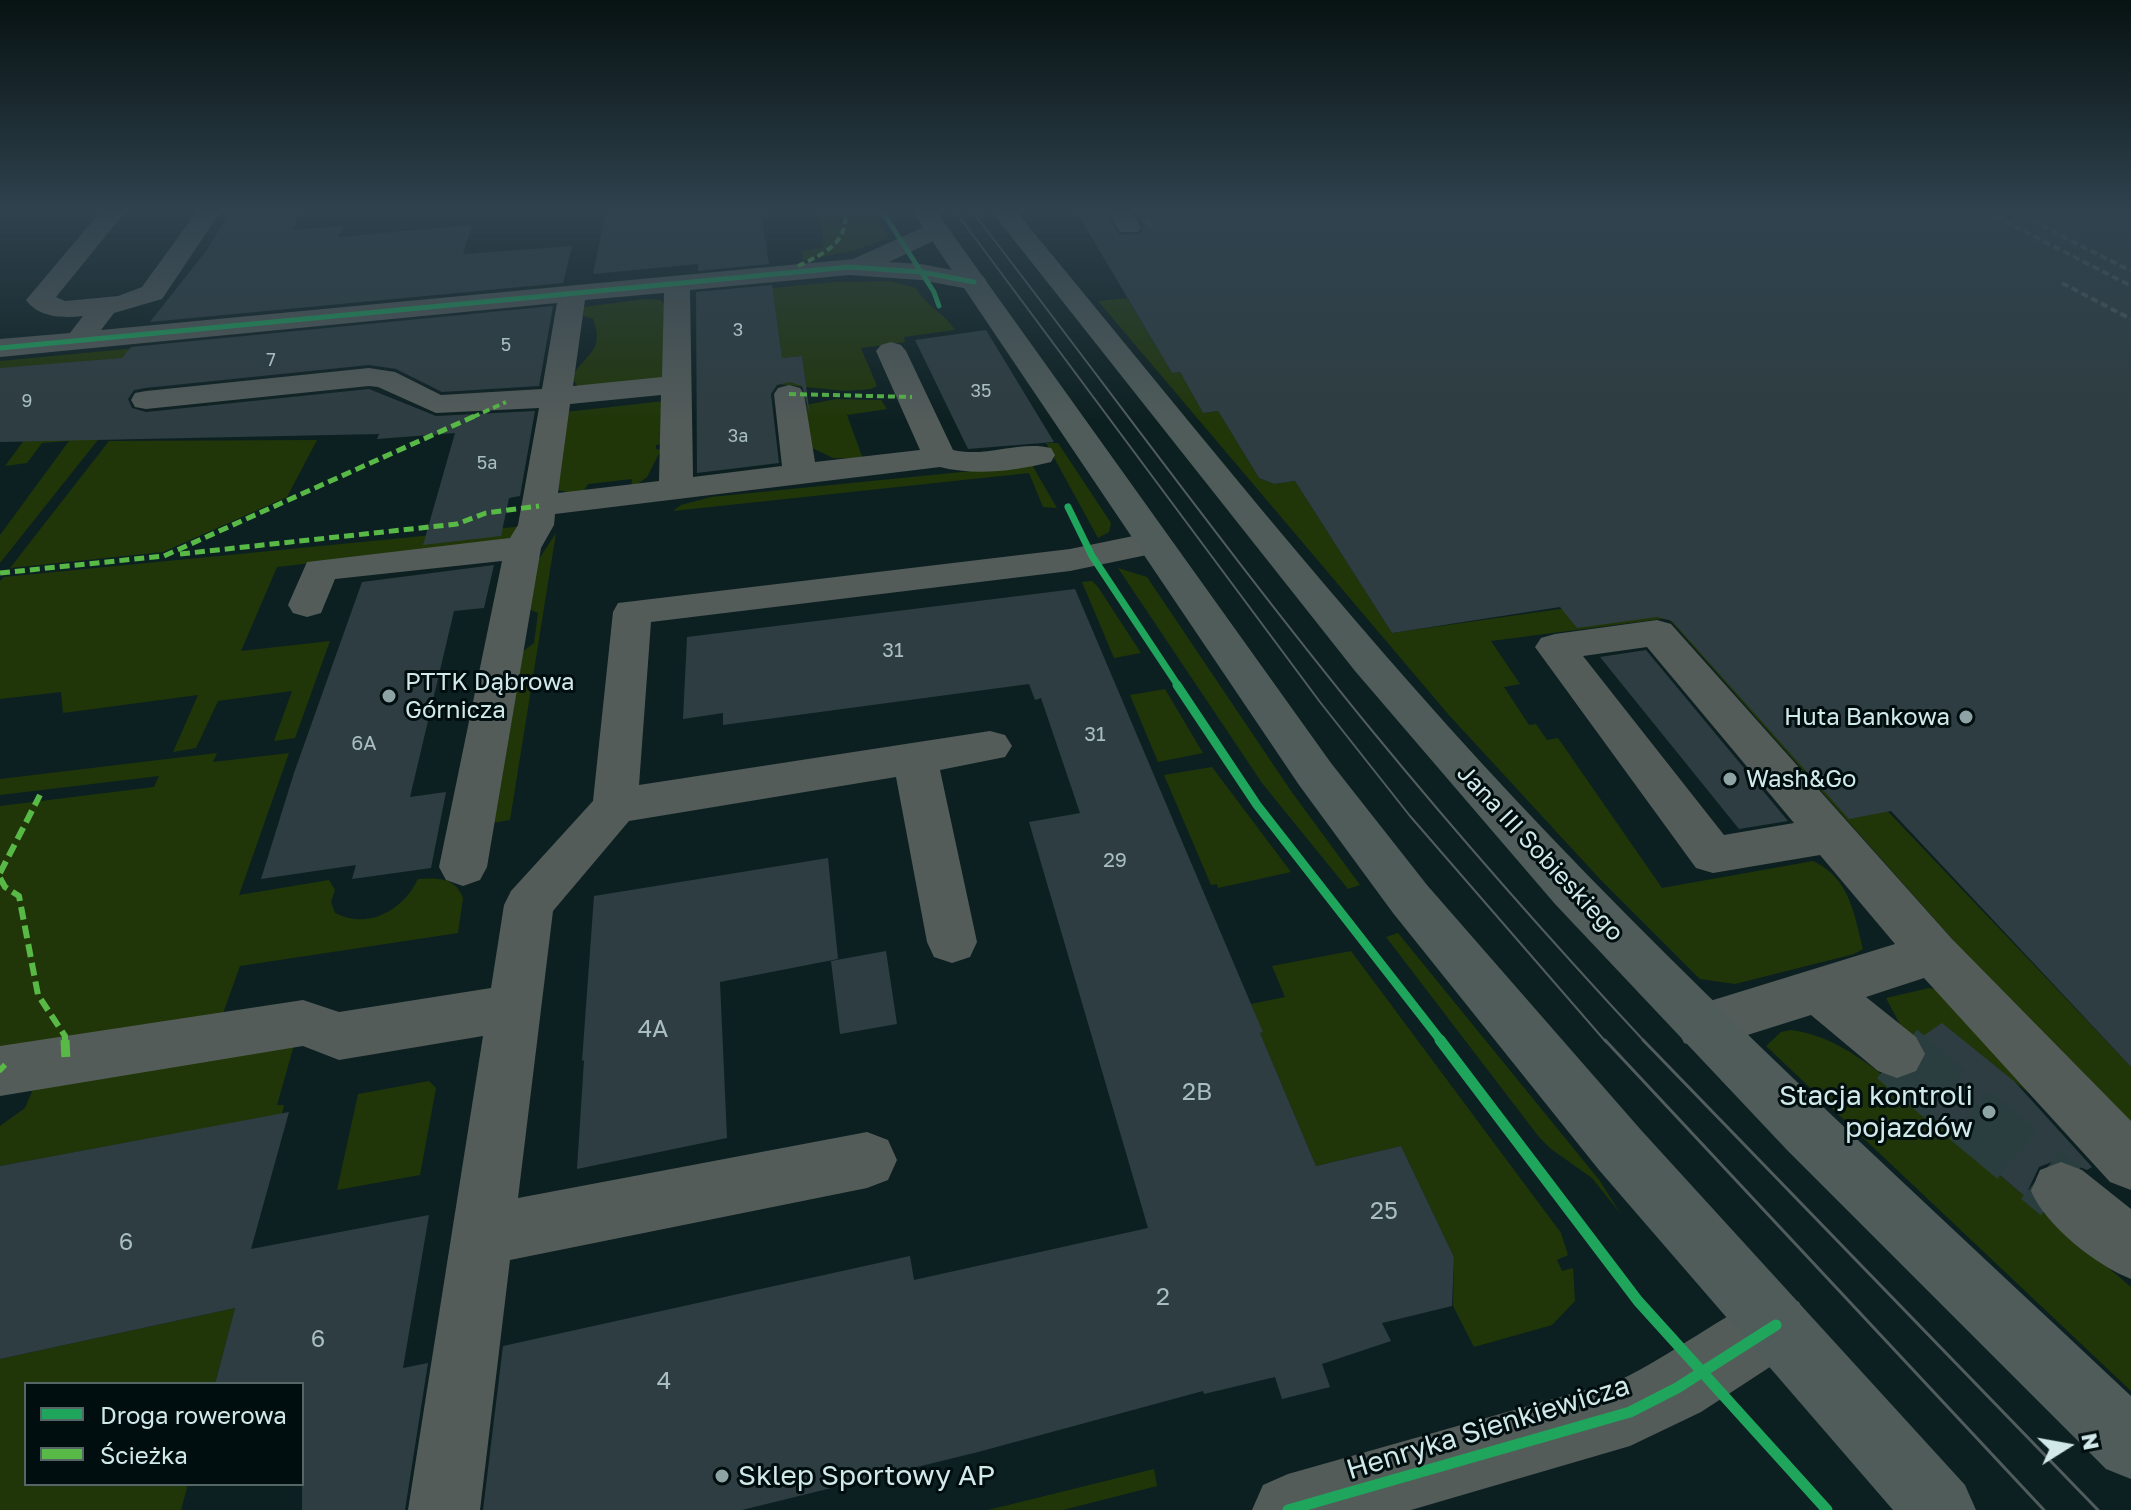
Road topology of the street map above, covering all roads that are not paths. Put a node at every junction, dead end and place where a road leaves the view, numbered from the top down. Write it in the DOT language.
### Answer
graph roads {
  1 [pos="55,281"];
  2 [pos="160,281"];
  3 [pos="703,281"];
  4 [pos="1061,281"];
  5 [pos="974,282"];
  6 [pos="677,284"];
  7 [pos="572,294"];
  8 [pos="105,306"];
  9 [pos="79,340"];
  10 [pos="0,348"];
  11 [pos="891,351"];
  12 [pos="678,384"];
  13 [pos="789,394"];
  14 [pos="557,397"];
  15 [pos="146,400"];
  16 [pos="1039,455"];
  17 [pos="940,457"];
  18 [pos="800,474"];
  19 [pos="676,490"];
  20 [pos="539,506"];
  21 [pos="1153,543"];
  22 [pos="523,548"];
  23 [pos="307,605"];
  24 [pos="990,746"];
  25 [pos="915,758"];
  26 [pos="615,806"];
  27 [pos="1831,835"];
  28 [pos="463,867"];
  29 [pos="952,942"];
  30 [pos="1934,954"];
  31 [pos="1818,989"];
  32 [pos="512,1008"];
  33 [pos="1703,1026"];
  34 [pos="1897,1054"];
  35 [pos="0,1071"];
  36 [pos="867,1160"];
  37 [pos="2131,1162"];
  38 [pos="2061,1191"];
  39 [pos="483,1235"];
  40 [pos="2131,1248"];
  41 [pos="1776,1325"];
  42 [pos="2131,1444"];
  43 [pos="444,1510"];
  44 [pos="1288,1510"];
  45 [pos="1940,1510"];
  1 -- 8 [label="street"];
  2 -- 8 [label="street"];
  3 -- 6 [label="street"];
  4 -- 33 [label="main road, Jana III Sobieskiego"];
  5 -- 21 [label="main road"];
  6 -- 7 [label="street"];
  6 -- 12 [label="street"];
  7 -- 9 [label="street"];
  7 -- 14 [label="street"];
  8 -- 9 [label="street"];
  9 -- 10 [label="street"];
  11 -- 17 [label="street"];
  12 -- 14 [label="street"];
  12 -- 19 [label="street"];
  13 -- 18 [label="street"];
  14 -- 15 [label="street"];
  14 -- 20 [label="street"];
  16 -- 17 [label="street"];
  17 -- 18 [label="street"];
  18 -- 19 [label="street"];
  19 -- 20 [label="street"];
  20 -- 22 [label="street"];
  21 -- 26 [label="street"];
  21 -- 41 [label="main road"];
  22 -- 23 [label="street"];
  22 -- 28 [label="street"];
  24 -- 25 [label="street"];
  25 -- 26 [label="street"];
  25 -- 29 [label="street"];
  26 -- 32 [label="street"];
  27 -- 27 [label="street"];
  27 -- 30 [label="street"];
  30 -- 31 [label="street"];
  30 -- 37 [label="street"];
  31 -- 33 [label="street"];
  31 -- 34 [label="street"];
  32 -- 35 [label="street"];
  32 -- 39 [label="street"];
  33 -- 42 [label="main road, Jana III Sobieskiego"];
  36 -- 39 [label="street"];
  38 -- 40 [label="street"];
  39 -- 43 [label="street"];
  41 -- 44 [label="street, Henryka Sienkiewicza"];
  41 -- 45 [label="main road"];
}
